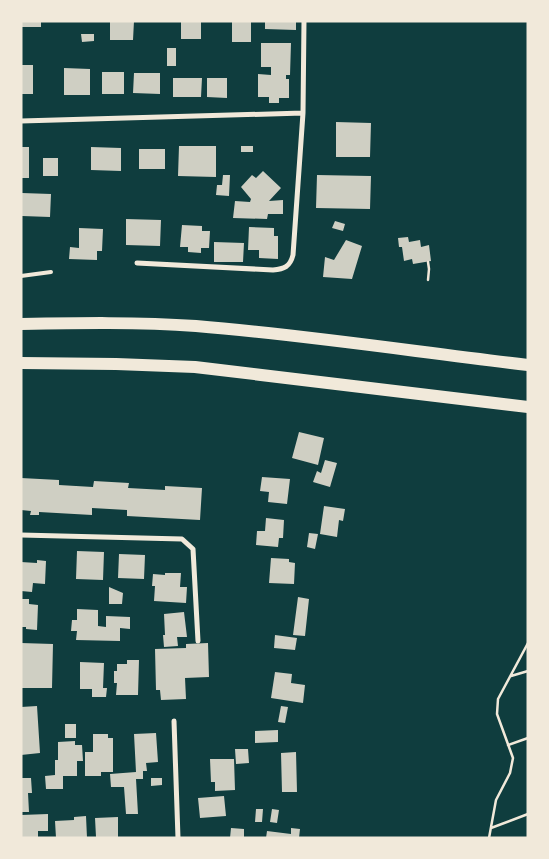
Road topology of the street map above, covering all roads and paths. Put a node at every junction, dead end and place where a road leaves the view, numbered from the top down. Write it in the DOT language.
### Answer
graph roads {
  1 [pos="304,21"];
  2 [pos="303,113"];
  3 [pos="21,122"];
  4 [pos="428,262"];
  5 [pos="137,263"];
  6 [pos="51,272"];
  7 [pos="21,276"];
  8 [pos="428,280"];
  9 [pos="21,324"];
  10 [pos="21,363"];
  11 [pos="528,365"];
  12 [pos="528,407"];
  13 [pos="21,535"];
  14 [pos="198,641"];
  15 [pos="528,642"];
  16 [pos="528,671"];
  17 [pos="511,676"];
  18 [pos="174,720"];
  19 [pos="528,738"];
  20 [pos="508,745"];
  21 [pos="528,814"];
  22 [pos="491,828"];
  23 [pos="178,838"];
  24 [pos="489,838"];
  1 -- 2 [label="street"];
  2 -- 3 [label="street"];
  2 -- 5 [label="street"];
  4 -- 8 [label="path"];
  6 -- 7 [label="lane"];
  9 -- 11 [label="main road"];
  10 -- 12 [label="main road"];
  13 -- 14 [label="street"];
  15 -- 17 [label="path"];
  16 -- 17 [label="path"];
  17 -- 20 [label="path"];
  18 -- 23 [label="street"];
  19 -- 20 [label="path"];
  20 -- 22 [label="path"];
  21 -- 22 [label="path"];
  22 -- 24 [label="path"];
}
